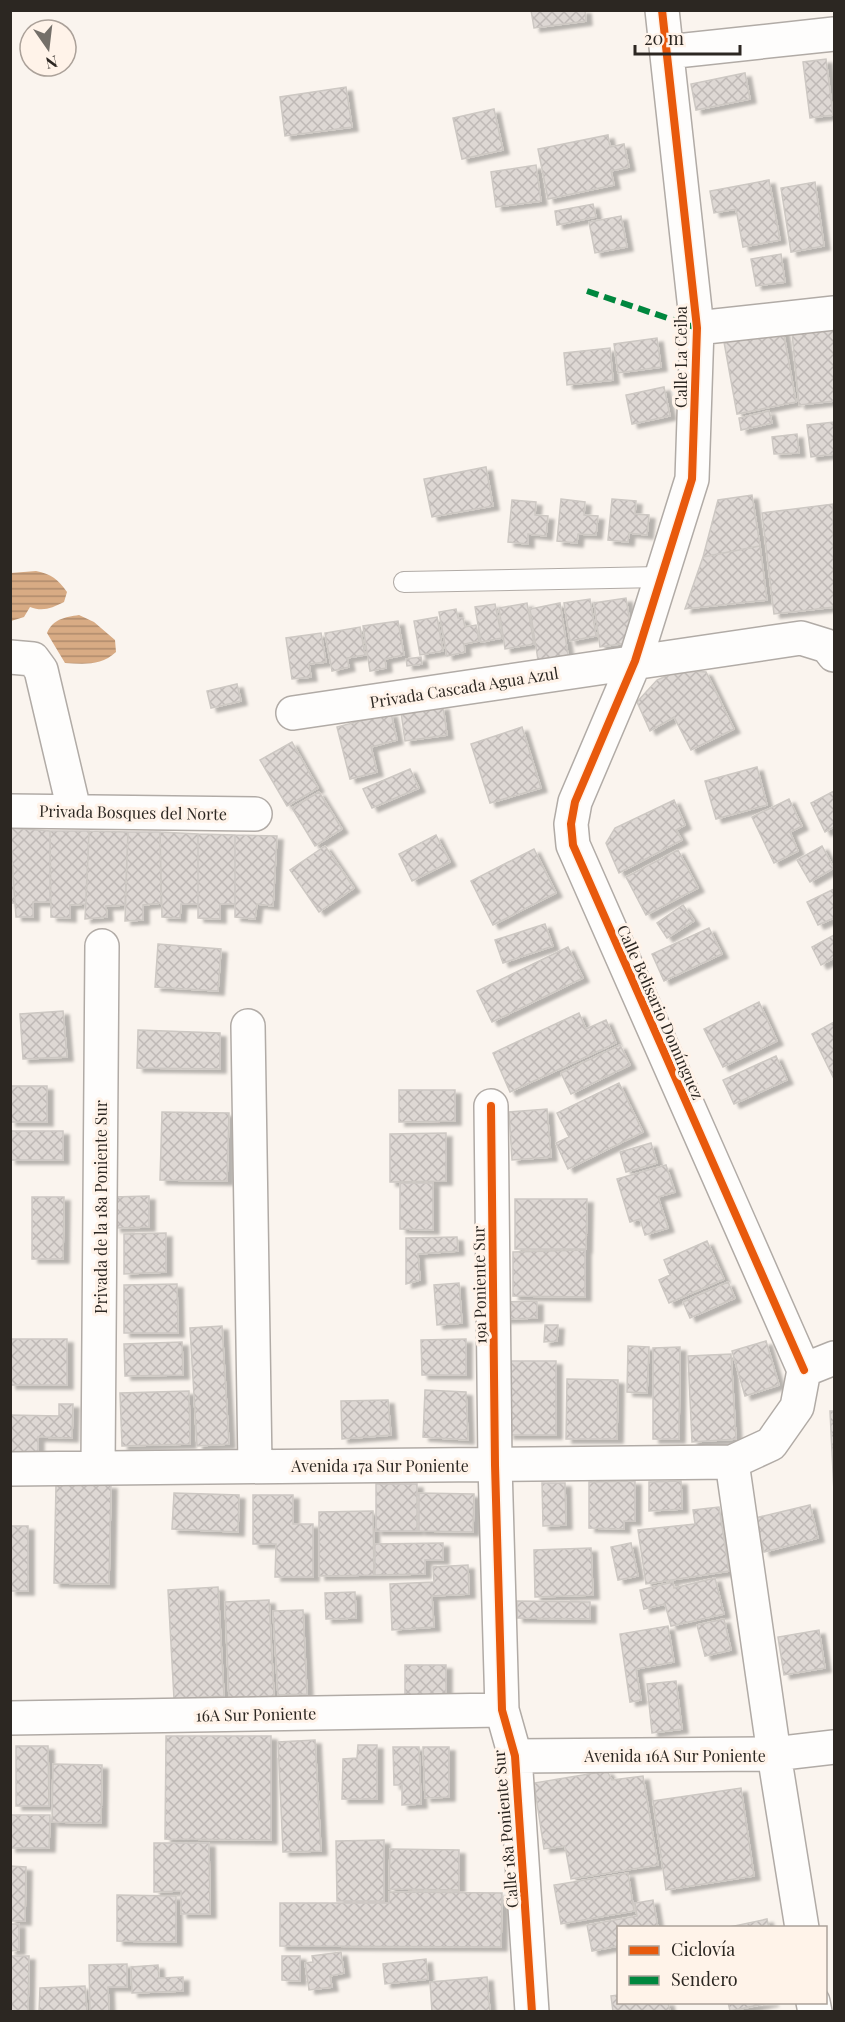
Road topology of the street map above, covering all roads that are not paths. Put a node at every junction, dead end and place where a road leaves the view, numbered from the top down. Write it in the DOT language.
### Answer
graph roads {
  1 [pos="662,10"];
  2 [pos="834,34"];
  3 [pos="667,52"];
  4 [pos="834,313"];
  5 [pos="697,328"];
  6 [pos="661,577"];
  7 [pos="404,582"];
  8 [pos="831,651"];
  9 [pos="22,658"];
  10 [pos="635,661"];
  11 [pos="293,713"];
  12 [pos="74,810"];
  13 [pos="10,811"];
  14 [pos="255,814"];
  15 [pos="102,946"];
  16 [pos="249,1026"];
  17 [pos="491,1106"];
  18 [pos="834,1358"];
  19 [pos="804,1370"];
  20 [pos="732,1462"];
  21 [pos="495,1465"];
  22 [pos="255,1466"];
  23 [pos="98,1467"];
  24 [pos="10,1469"];
  25 [pos="502,1710"];
  26 [pos="10,1718"];
  27 [pos="834,1747"];
  28 [pos="774,1754"];
  29 [pos="515,1756"];
  30 [pos="801,1926"];
  31 [pos="532,2012"];
  1 -- 3 [label="street, Calle La Ceiba"];
  2 -- 3 [label="street"];
  3 -- 5 [label="street, Calle La Ceiba"];
  4 -- 5 [label="street"];
  5 -- 6 [label="street, Calle La Ceiba"];
  6 -- 7 [label="lane"];
  6 -- 10 [label="street, Calle La Ceiba"];
  8 -- 10 [label="street, Privada Cascada Agua Azul"];
  9 -- 12 [label="street"];
  10 -- 11 [label="street, Privada Cascada Agua Azul"];
  10 -- 19 [label="street, Calle Belisario Domínguez"];
  12 -- 13 [label="street, Privada Bosques del Norte"];
  12 -- 14 [label="street, Privada Bosques del Norte"];
  15 -- 23 [label="street, Privada de la 18a Poniente Sur"];
  16 -- 22 [label="street"];
  17 -- 21 [label="street, 19a Poniente Sur"];
  18 -- 19 [label="street"];
  19 -- 20 [label="street, Avenida 17a Sur Poniente"];
  20 -- 21 [label="street, Avenida 17a Sur Poniente"];
  20 -- 28 [label="street"];
  21 -- 22 [label="street, Avenida 17a Sur Poniente"];
  21 -- 25 [label="street, Calle 18a Poniente Sur"];
  22 -- 23 [label="street, Avenida 17a Sur Poniente"];
  23 -- 24 [label="street, Avenida 17a Sur Poniente"];
  25 -- 26 [label="street, 16A Sur Poniente"];
  25 -- 29 [label="street, Calle 18a Poniente Sur"];
  27 -- 28 [label="street, Avenida 16A Sur Poniente"];
  28 -- 29 [label="street, Avenida 16A Sur Poniente"];
  28 -- 30 [label="street"];
  29 -- 31 [label="street, Calle 18a Poniente Sur"];
}
